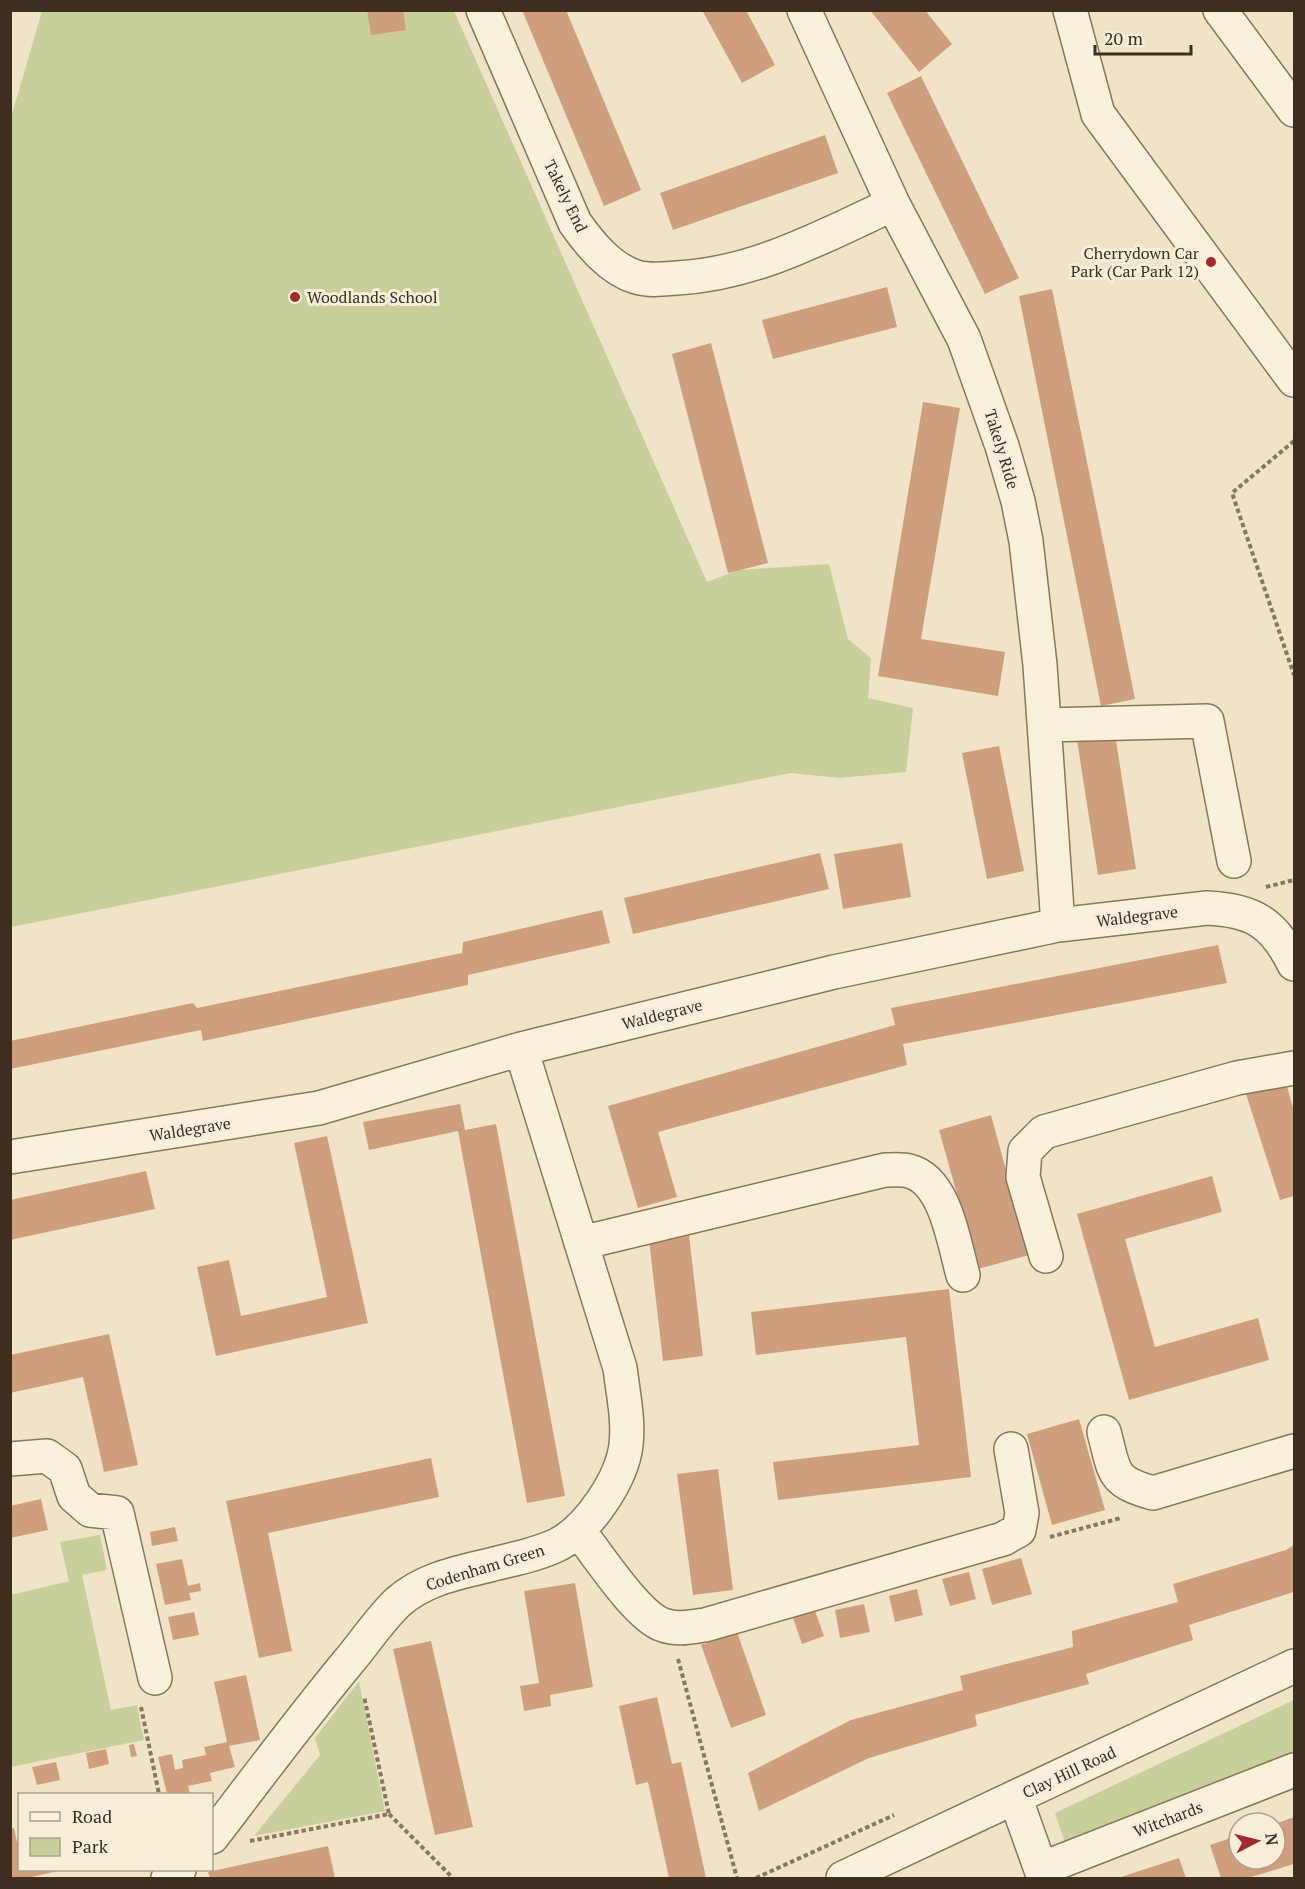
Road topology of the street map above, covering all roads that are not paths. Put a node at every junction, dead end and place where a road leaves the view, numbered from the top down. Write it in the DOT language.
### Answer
graph roads {
  1 [pos="483,10"];
  2 [pos="804,10"];
  3 [pos="1070,10"];
  4 [pos="1220,10"];
  5 [pos="1294,110"];
  6 [pos="893,204"];
  7 [pos="1294,380"];
  8 [pos="1044,725"];
  9 [pos="1234,861"];
  10 [pos="1058,925"];
  11 [pos="1294,964"];
  12 [pos="521,1049"];
  13 [pos="1294,1068"];
  14 [pos="10,1157"];
  15 [pos="581,1243"];
  16 [pos="1046,1256"];
  17 [pos="963,1275"];
  18 [pos="1104,1432"];
  19 [pos="1011,1449"];
  20 [pos="1294,1451"];
  21 [pos="10,1459"];
  22 [pos="579,1530"];
  23 [pos="1294,1666"];
  24 [pos="155,1678"];
  25 [pos="1294,1770"];
  26 [pos="1015,1797"];
  27 [pos="213,1836"];
  28 [pos="1042,1874"];
  29 [pos="843,1878"];
  1 -- 6 [label="street, Takely End"];
  2 -- 6 [label="street, Takely Ride"];
  3 -- 7 [label="street"];
  4 -- 5 [label="street"];
  6 -- 8 [label="street, Takely Ride"];
  8 -- 9 [label="street"];
  8 -- 10 [label="street, Takely Ride"];
  10 -- 11 [label="street, Waldegrave"];
  10 -- 12 [label="street, Waldegrave"];
  12 -- 14 [label="street, Waldegrave"];
  12 -- 15 [label="street, Codenham Green"];
  13 -- 16 [label="street"];
  15 -- 17 [label="street"];
  15 -- 22 [label="street, Codenham Green"];
  18 -- 20 [label="street"];
  19 -- 22 [label="street"];
  21 -- 24 [label="street"];
  22 -- 27 [label="street, Codenham Green"];
  23 -- 26 [label="street, Clay Hill Road"];
  25 -- 28 [label="street, Witchards"];
  26 -- 28 [label="street, Witchards"];
  26 -- 29 [label="street, Clay Hill Road"];
}
